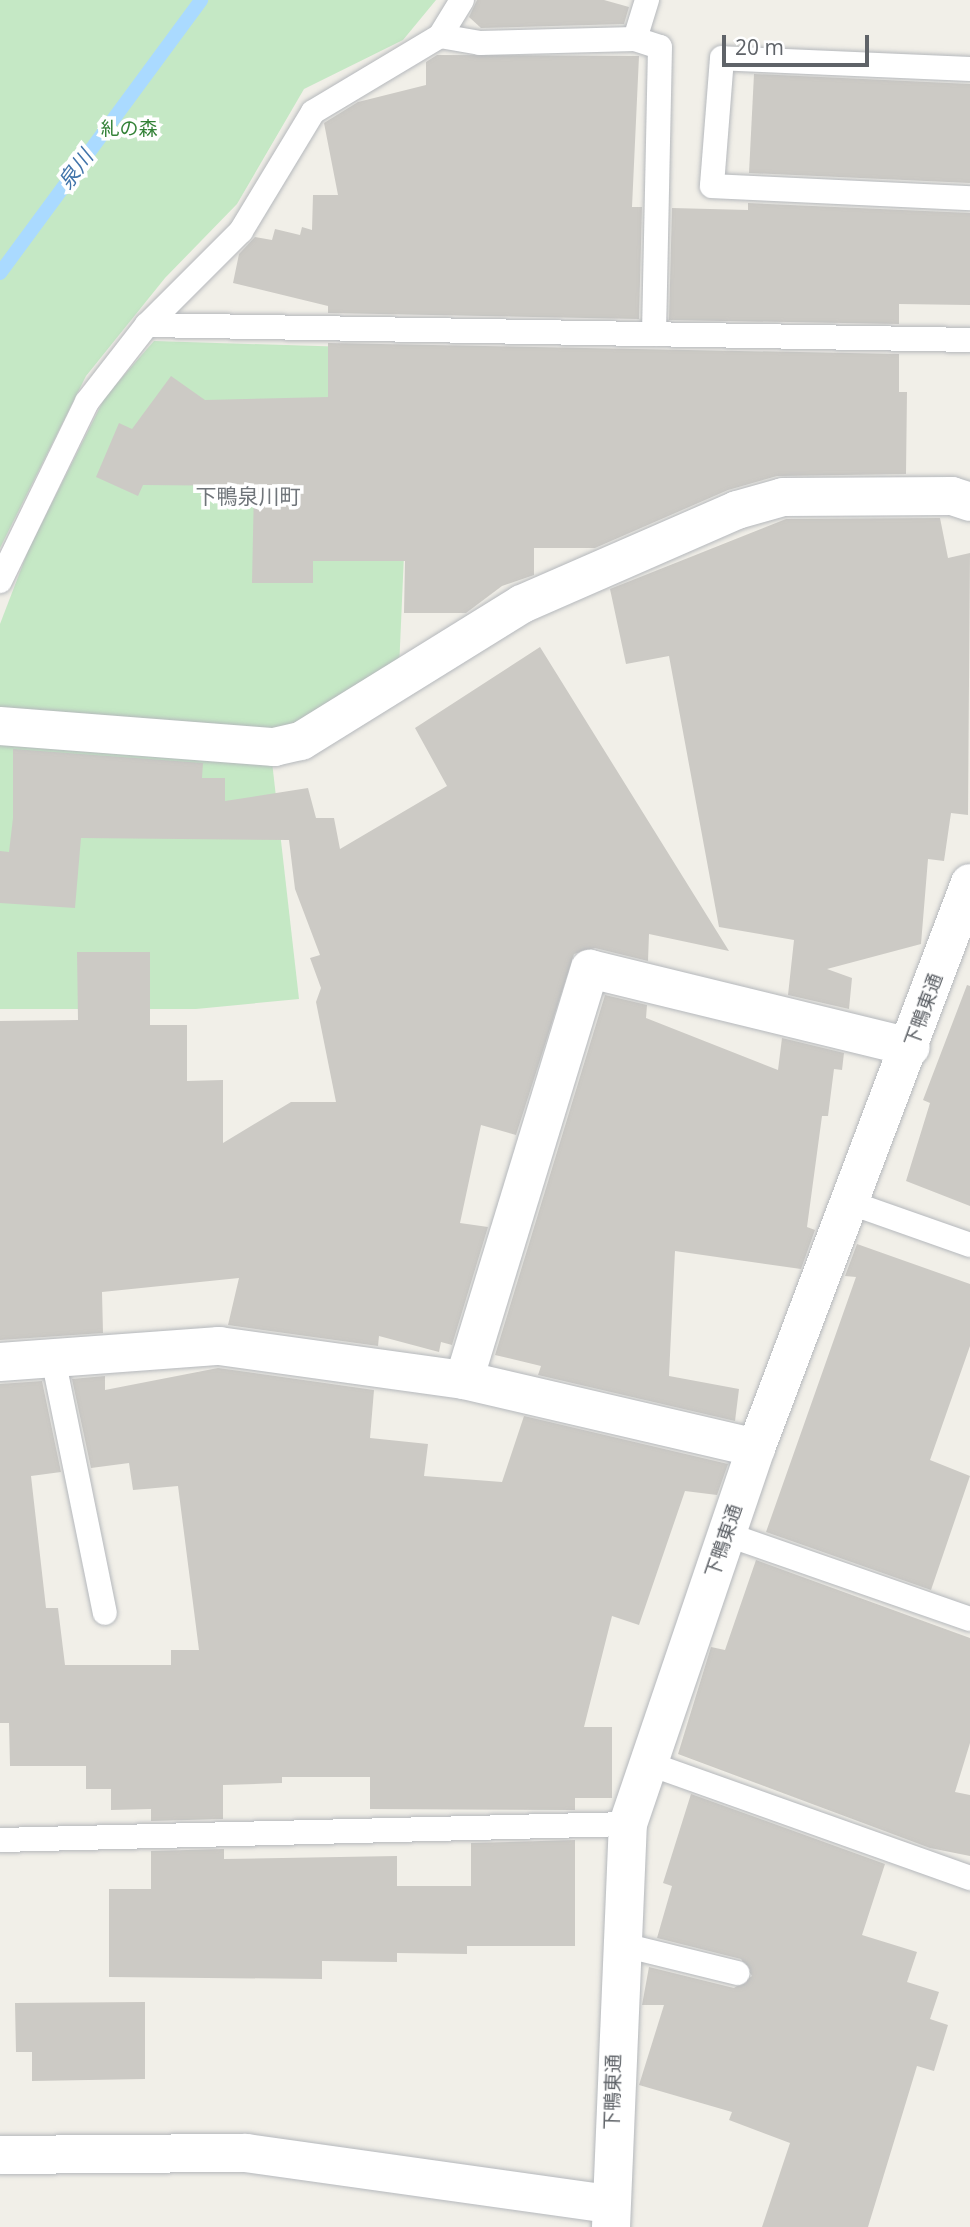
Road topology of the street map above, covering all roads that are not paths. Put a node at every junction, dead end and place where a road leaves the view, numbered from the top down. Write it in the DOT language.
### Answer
graph roads {
  1 [pos="462,0"];
  2 [pos="647,0"];
  3 [pos="440,36"];
  4 [pos="635,39"];
  5 [pos="970,69"];
  6 [pos="970,198"];
  7 [pos="147,325"];
  8 [pos="654,334"];
  9 [pos="970,340"];
  10 [pos="970,502"];
  11 [pos="0,581"];
  12 [pos="0,726"];
  13 [pos="970,883"];
  14 [pos="911,1047"];
  15 [pos="850,1203"];
  16 [pos="970,1245"];
  17 [pos="53,1358"];
  18 [pos="0,1362"];
  19 [pos="464,1380"];
  20 [pos="756,1448"];
  21 [pos="726,1534"];
  22 [pos="104,1614"];
  23 [pos="970,1619"];
  24 [pos="650,1764"];
  25 [pos="628,1824"];
  26 [pos="0,1840"];
  27 [pos="970,1878"];
  28 [pos="619,1944"];
  29 [pos="737,1973"];
  30 [pos="0,2155"];
  31 [pos="610,2216"];
  1 -- 3 [label="lane"];
  2 -- 4 [label="lane"];
  3 -- 4 [label="lane"];
  3 -- 7 [label="lane"];
  4 -- 8 [label="lane"];
  5 -- 6 [label="lane"];
  7 -- 8 [label="lane"];
  7 -- 11 [label="lane"];
  8 -- 9 [label="lane"];
  10 -- 12 [label="street"];
  13 -- 14 [label="street, 下鴨東通"];
  14 -- 15 [label="street, 下鴨東通"];
  14 -- 19 [label="street"];
  15 -- 16 [label="lane"];
  15 -- 20 [label="street, 下鴨東通"];
  17 -- 18 [label="street"];
  17 -- 19 [label="street"];
  17 -- 22 [label="lane"];
  19 -- 20 [label="street"];
  20 -- 21 [label="street, 下鴨東通"];
  21 -- 23 [label="lane"];
  21 -- 24 [label="street, 下鴨東通"];
  24 -- 25 [label="street, 下鴨東通"];
  24 -- 27 [label="lane"];
  25 -- 26 [label="lane"];
  25 -- 28 [label="street, 下鴨東通"];
  28 -- 29 [label="lane"];
  28 -- 31 [label="street, 下鴨東通"];
  30 -- 31 [label="street"];
}
